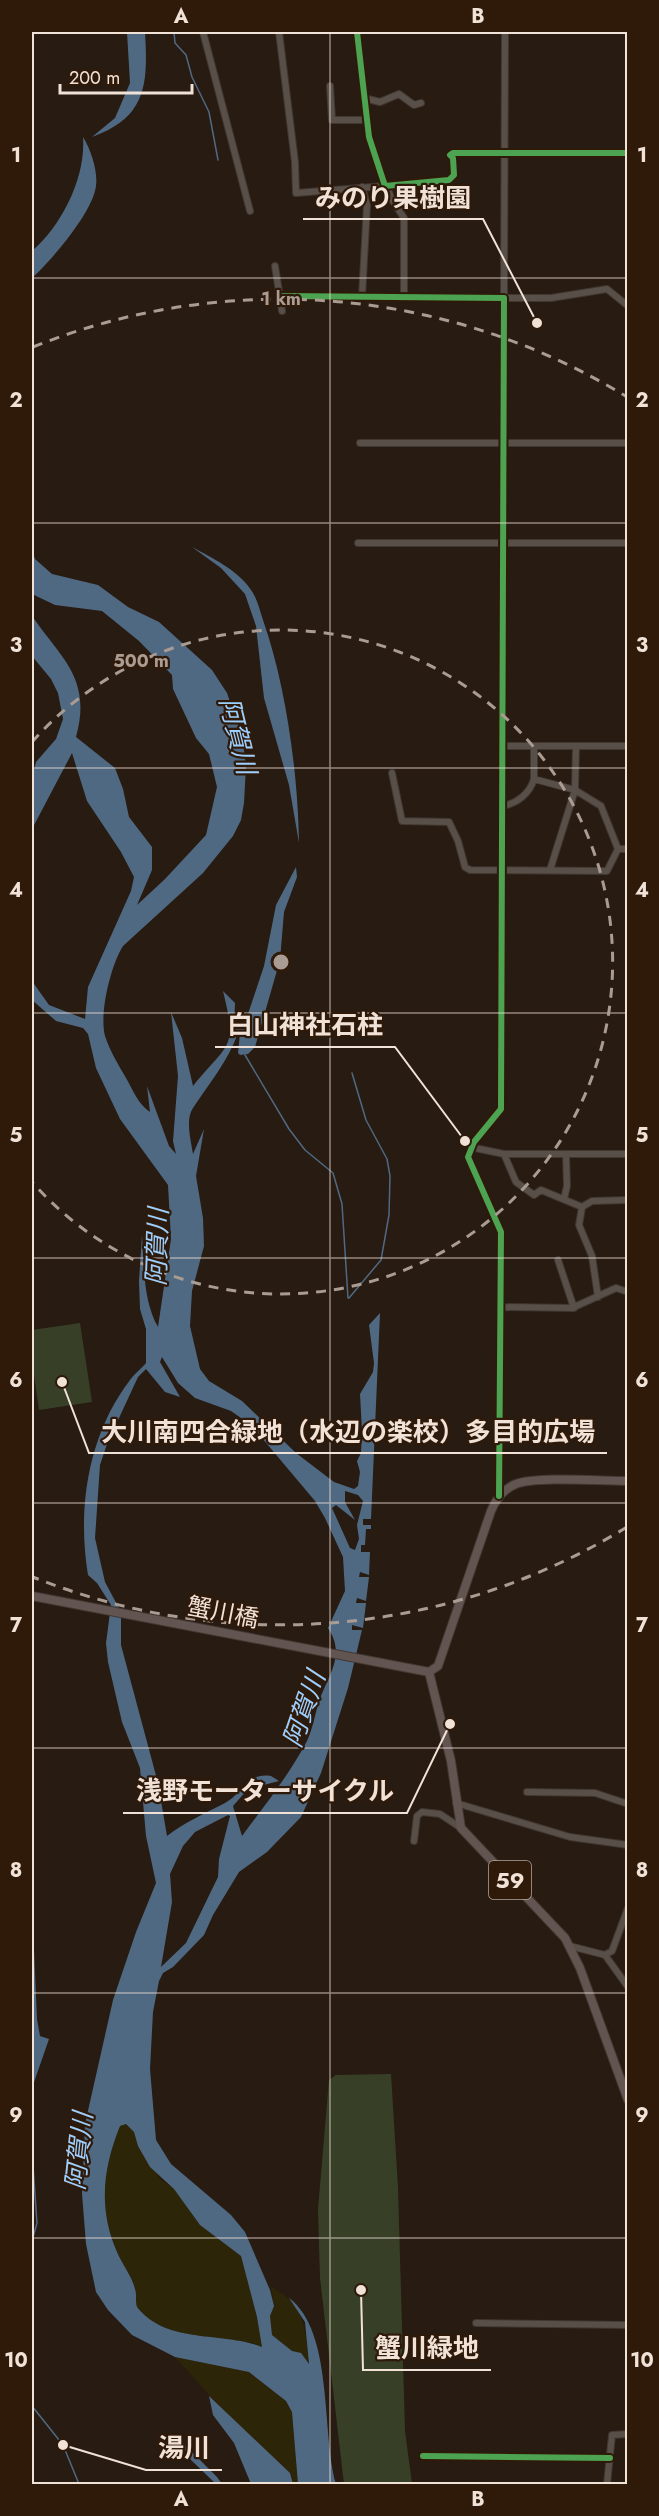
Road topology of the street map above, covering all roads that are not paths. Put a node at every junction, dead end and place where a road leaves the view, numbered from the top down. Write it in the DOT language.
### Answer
graph roads {
  1 [pos="203,32"];
  2 [pos="279,32"];
  3 [pos="357,32"];
  4 [pos="505,32"];
  5 [pos="330,86"];
  6 [pos="364,98"];
  7 [pos="421,103"];
  8 [pos="366,120"];
  9 [pos="627,153"];
  10 [pos="504,154"];
  11 [pos="386,186"];
  12 [pos="362,187"];
  13 [pos="250,211"];
  14 [pos="275,266"];
  15 [pos="281,296"];
  16 [pos="362,297"];
  17 [pos="404,297"];
  18 [pos="504,298"];
  19 [pos="627,306"];
  20 [pos="282,311"];
  21 [pos="503,442"];
  22 [pos="360,443"];
  23 [pos="627,443"];
  24 [pos="503,542"];
  25 [pos="358,543"];
  26 [pos="627,543"];
  27 [pos="502,746"];
  28 [pos="534,746"];
  29 [pos="576,746"];
  30 [pos="627,746"];
  31 [pos="392,773"];
  32 [pos="534,779"];
  33 [pos="575,790"];
  34 [pos="502,806"];
  35 [pos="618,849"];
  36 [pos="627,849"];
  37 [pos="502,870"];
  38 [pos="550,870"];
  39 [pos="470,1147"];
  40 [pos="504,1154"];
  41 [pos="566,1155"];
  42 [pos="627,1155"];
  43 [pos="564,1199"];
  44 [pos="627,1200"];
  45 [pos="582,1207"];
  46 [pos="558,1260"];
  47 [pos="627,1292"];
  48 [pos="598,1297"];
  49 [pos="501,1307"];
  50 [pos="574,1308"];
  51 [pos="627,1481"];
  52 [pos="499,1496"];
  53 [pos="32,1596"];
  54 [pos="429,1672"];
  55 [pos="527,1792"];
  56 [pos="456,1803"];
  57 [pos="627,1804"];
  58 [pos="461,1828"];
  59 [pos="414,1840"];
  60 [pos="627,1844"];
  61 [pos="627,1908"];
  62 [pos="570,1946"];
  63 [pos="604,1955"];
  64 [pos="627,1987"];
  65 [pos="625,2085"];
  66 [pos="627,2100"];
  67 [pos="476,2323"];
  68 [pos="627,2325"];
  69 [pos="627,2433"];
  70 [pos="423,2456"];
  71 [pos="610,2458"];
  72 [pos="607,2484"];
  1 -- 13 [label="street"];
  2 -- 12 [label="street"];
  3 -- 6 [label="street"];
  4 -- 10 [label="street"];
  5 -- 8 [label="street"];
  6 -- 7 [label="street"];
  6 -- 8 [label="street"];
  8 -- 11 [label="street"];
  9 -- 10 [label="street"];
  10 -- 11 [label="street"];
  10 -- 18 [label="street"];
  11 -- 12 [label="street"];
  11 -- 17 [label="street"];
  12 -- 16 [label="street"];
  14 -- 15 [label="street"];
  15 -- 16 [label="street"];
  15 -- 20 [label="street"];
  16 -- 17 [label="street"];
  17 -- 18 [label="street"];
  18 -- 19 [label="street"];
  18 -- 21 [label="street"];
  21 -- 22 [label="street"];
  21 -- 23 [label="street"];
  21 -- 24 [label="street"];
  24 -- 25 [label="street"];
  24 -- 26 [label="street"];
  24 -- 27 [label="street"];
  27 -- 28 [label="street"];
  27 -- 34 [label="street"];
  28 -- 29 [label="street"];
  28 -- 32 [label="street"];
  29 -- 30 [label="street"];
  29 -- 33 [label="street"];
  31 -- 37 [label="street"];
  32 -- 33 [label="street"];
  32 -- 34 [label="street"];
  33 -- 35 [label="street"];
  33 -- 38 [label="street"];
  34 -- 37 [label="street"];
  35 -- 36 [label="street"];
  35 -- 38 [label="street"];
  37 -- 38 [label="street"];
  37 -- 39 [label="street"];
  39 -- 40 [label="street"];
  39 -- 49 [label="street"];
  40 -- 41 [label="street"];
  40 -- 43 [label="street"];
  41 -- 42 [label="street"];
  41 -- 43 [label="street"];
  43 -- 45 [label="street"];
  44 -- 45 [label="street"];
  45 -- 48 [label="street"];
  46 -- 50 [label="street"];
  47 -- 48 [label="street"];
  48 -- 50 [label="street"];
  49 -- 50 [label="street"];
  49 -- 52 [label="street"];
  51 -- 52 [label="main road"];
  52 -- 54 [label="main road"];
  53 -- 54 [label="main road, 蟹川橋"];
  54 -- 56 [label="main road"];
  55 -- 57 [label="street"];
  56 -- 58 [label="main road"];
  56 -- 60 [label="street"];
  58 -- 59 [label="street"];
  58 -- 62 [label="main road, 59"];
  61 -- 63 [label="street"];
  62 -- 63 [label="street"];
  62 -- 65 [label="main road, 59"];
  63 -- 64 [label="street"];
  65 -- 66 [label="main road, 59"];
  67 -- 68 [label="street"];
  69 -- 71 [label="street"];
  70 -- 71 [label="street"];
  71 -- 72 [label="street"];
}
